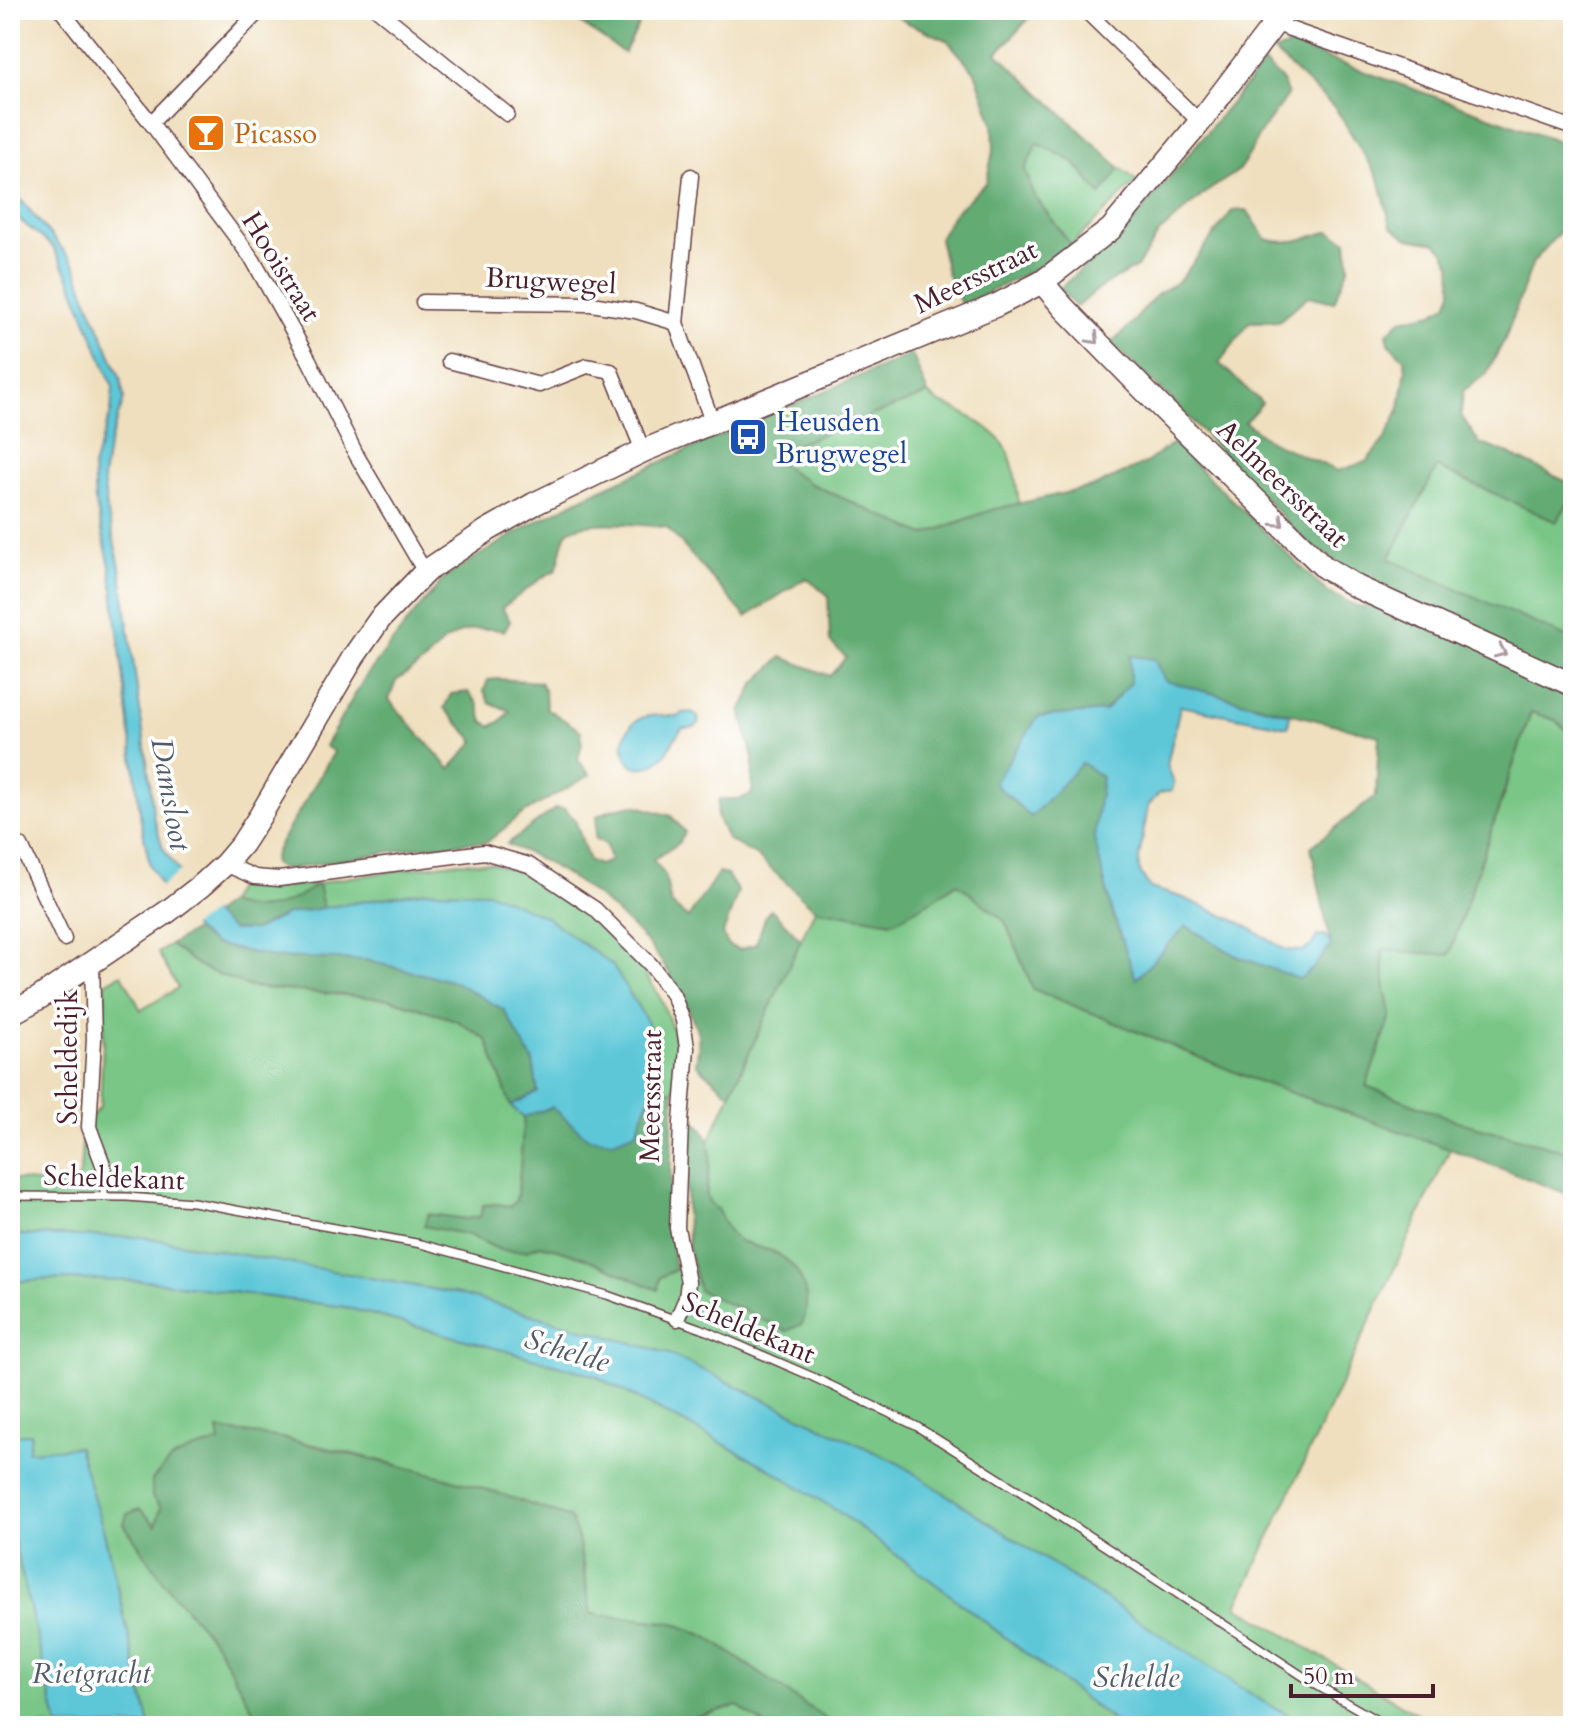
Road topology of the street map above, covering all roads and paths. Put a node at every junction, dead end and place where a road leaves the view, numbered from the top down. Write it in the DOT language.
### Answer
graph roads {
  1 [pos="61,10"];
  2 [pos="260,10"];
  3 [pos="378,10"];
  4 [pos="1085,10"];
  5 [pos="1280,16"];
  6 [pos="507,114"];
  7 [pos="1200,122"];
  8 [pos="151,123"];
  9 [pos="1573,128"];
  10 [pos="691,176"];
  11 [pos="1042,282"];
  12 [pos="423,302"];
  13 [pos="676,323"];
  14 [pos="449,361"];
  15 [pos="712,421"];
  16 [pos="643,451"];
  17 [pos="425,572"];
  18 [pos="1573,685"];
  19 [pos="10,838"];
  20 [pos="225,864"];
  21 [pos="64,939"];
  22 [pos="92,963"];
  23 [pos="10,1014"];
  24 [pos="104,1167"];
  25 [pos="10,1196"];
  26 [pos="104,1197"];
  27 [pos="677,1319"];
  28 [pos="1387,1726"];
  1 -- 8 [label="street, Hooistraat"];
  2 -- 8 [label="street"];
  3 -- 6 [label="street"];
  4 -- 7 [label="street"];
  5 -- 7 [label="main road, Meersstraat"];
  5 -- 9 [label="street"];
  7 -- 11 [label="main road, Meersstraat"];
  8 -- 17 [label="street, Hooistraat"];
  10 -- 13 [label="street"];
  11 -- 15 [label="main road, Meersstraat"];
  11 -- 18 [label="main road, Aelmeersstraat, one-way"];
  12 -- 13 [label="street, Brugwegel"];
  13 -- 15 [label="street"];
  14 -- 16 [label="street"];
  15 -- 16 [label="main road, Meersstraat"];
  16 -- 17 [label="main road, Meersstraat"];
  17 -- 20 [label="main road, Meersstraat"];
  19 -- 21 [label="street"];
  20 -- 22 [label="main road, Meersstraat"];
  20 -- 27 [label="street, Meersstraat"];
  22 -- 23 [label="main road, Meersstraat"];
  22 -- 24 [label="street, Scheldedijk"];
  24 -- 26 [label="lane, Scheldedijk"];
  25 -- 26 [label="lane, Scheldekant"];
  26 -- 27 [label="lane, Scheldekant"];
  27 -- 28 [label="lane, Scheldekant"];
}
